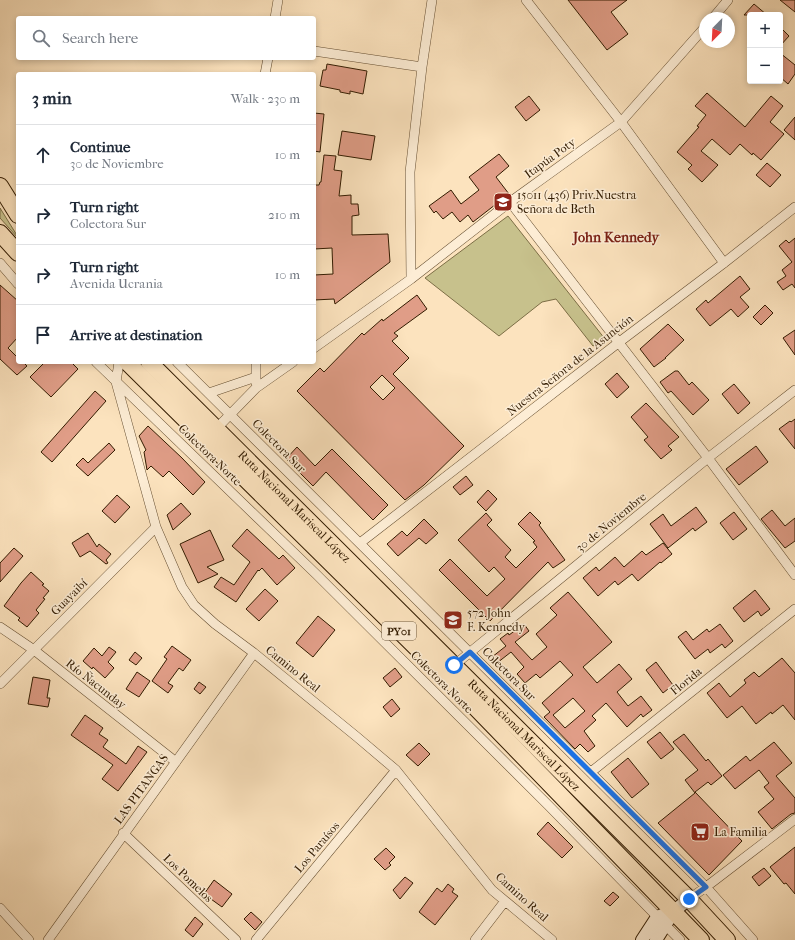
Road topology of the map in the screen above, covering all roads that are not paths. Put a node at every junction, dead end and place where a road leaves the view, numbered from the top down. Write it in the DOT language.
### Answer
graph roads {
  1 [pos="278,0"];
  2 [pos="432,0"];
  3 [pos="526,0"];
  4 [pos="728,0"];
  5 [pos="718,12"];
  6 [pos="275,16"];
  7 [pos="699,34"];
  8 [pos="316,51"];
  9 [pos="268,60"];
  10 [pos="422,66"];
  11 [pos="265,72"];
  12 [pos="621,122"];
  13 [pos="0,186"];
  14 [pos="510,202"];
  15 [pos="795,207"];
  16 [pos="16,212"];
  17 [pos="0,233"];
  18 [pos="16,251"];
  19 [pos="0,263"];
  20 [pos="724,263"];
  21 [pos="411,279"];
  22 [pos="16,282"];
  23 [pos="618,343"];
  24 [pos="316,347"];
  25 [pos="98,364"];
  26 [pos="118,364"];
  27 [pos="129,364"];
  28 [pos="152,364"];
  29 [pos="179,364"];
  30 [pos="256,364"];
  31 [pos="291,364"];
  32 [pos="256,377"];
  33 [pos="116,382"];
  34 [pos="256,388"];
  35 [pos="795,390"];
  36 [pos="209,393"];
  37 [pos="230,414"];
  38 [pos="216,428"];
  39 [pos="708,458"];
  40 [pos="156,527"];
  41 [pos="360,543"];
  42 [pos="795,575"];
  43 [pos="795,609"];
  44 [pos="0,627"];
  45 [pos="34,650"];
  46 [pos="470,652"];
  47 [pos="254,653"];
  48 [pos="449,670"];
  49 [pos="0,684"];
  50 [pos="176,762"];
  51 [pos="396,770"];
  52 [pos="591,772"];
  53 [pos="795,819"];
  54 [pos="123,833"];
  55 [pos="706,887"];
  56 [pos="689,899"];
  57 [pos="505,901"];
  58 [pos="0,908"];
  59 [pos="674,911"];
  60 [pos="661,921"];
  61 [pos="29,940"];
  62 [pos="48,940"];
  63 [pos="236,940"];
  64 [pos="256,940"];
  65 [pos="475,940"];
  66 [pos="552,940"];
  67 [pos="642,940"];
  68 [pos="656,940"];
  69 [pos="680,940"];
  70 [pos="701,940"];
  71 [pos="727,940"];
  72 [pos="753,940"];
  1 -- 6 [label="street"];
  2 -- 10 [label="street"];
  3 -- 12 [label="street"];
  4 -- 5 [label="street"];
  7 -- 12 [label="street, Itapúa Poty"];
  8 -- 10 [label="street"];
  9 -- 11 [label="street"];
  10 -- 21 [label="street"];
  12 -- 14 [label="street, Itapúa Poty"];
  12 -- 20 [label="street"];
  13 -- 16 [label="highway"];
  14 -- 21 [label="street, Itapúa Poty"];
  14 -- 23 [label="street"];
  15 -- 20 [label="street, Nuestra Señora de la Asunción"];
  17 -- 18 [label="highway"];
  19 -- 22 [label="street"];
  20 -- 23 [label="street, Nuestra Señora de la Asunción"];
  21 -- 24 [label="street, Itapúa Poty"];
  23 -- 39 [label="street"];
  23 -- 41 [label="street, Nuestra Señora de la Asunción"];
  25 -- 33 [label="street, Colectora Norte"];
  26 -- 33 [label="street, Camino Real"];
  27 -- 48 [label="highway, Ruta Nacional Mariscal López / PY01"];
  28 -- 38 [label="highway, Ruta Nacional Mariscal López / PY01"];
  29 -- 36 [label="street, Colectora Sur"];
  30 -- 32 [label="street"];
  31 -- 34 [label="street"];
  32 -- 34 [label="street"];
  32 -- 36 [label="street"];
  33 -- 40 [label="street, Camino Real"];
  33 -- 60 [label="street, Colectora Norte"];
  34 -- 37 [label="street"];
  35 -- 39 [label="street, 30 de Noviembre"];
  36 -- 37 [label="street, Colectora Sur"];
  37 -- 38 [label="street"];
  37 -- 41 [label="street, Colectora Sur"];
  38 -- 48 [label="highway, Ruta Nacional Mariscal López / PY01"];
  39 -- 42 [label="street"];
  39 -- 46 [label="street, 30 de Noviembre"];
  40 -- 45 [label="street, Guayaibí"];
  40 -- 47 [label="street, Camino Real"];
  41 -- 46 [label="street, Colectora Sur"];
  43 -- 52 [label="street, Florida"];
  44 -- 45 [label="street, Río Ñacunday"];
  45 -- 49 [label="street, Guayaibí"];
  45 -- 50 [label="street, Río Ñacunday"];
  46 -- 48 [label="street, 30 de Noviembre"];
  46 -- 52 [label="street, Colectora Sur"];
  47 -- 50 [label="street, LAS PITANGAS"];
  47 -- 51 [label="street, Camino Real"];
  48 -- 56 [label="highway, Ruta Nacional Mariscal López / PY01"];
  48 -- 59 [label="highway, Ruta Nacional Mariscal López / PY01"];
  50 -- 54 [label="street, LAS PITANGAS"];
  51 -- 57 [label="street, Camino Real"];
  51 -- 64 [label="street, Los Paraísos"];
  52 -- 55 [label="street, Colectora Sur"];
  53 -- 55 [label="street"];
  54 -- 62 [label="street, LAS PITANGAS"];
  54 -- 63 [label="street, Los Pomelos"];
  55 -- 56 [label="street"];
  55 -- 72 [label="street, Colectora Sur"];
  56 -- 59 [label="main road"];
  56 -- 71 [label="highway, Ruta Nacional Mariscal López / PY01"];
  57 -- 65 [label="street"];
  57 -- 66 [label="street, Camino Real"];
  58 -- 61 [label="street"];
  59 -- 60 [label="main road"];
  59 -- 70 [label="highway, Ruta Nacional Mariscal López / PY01"];
  60 -- 67 [label="main road"];
  60 -- 68 [label="main road"];
  60 -- 69 [label="street, Colectora Norte"];
}
